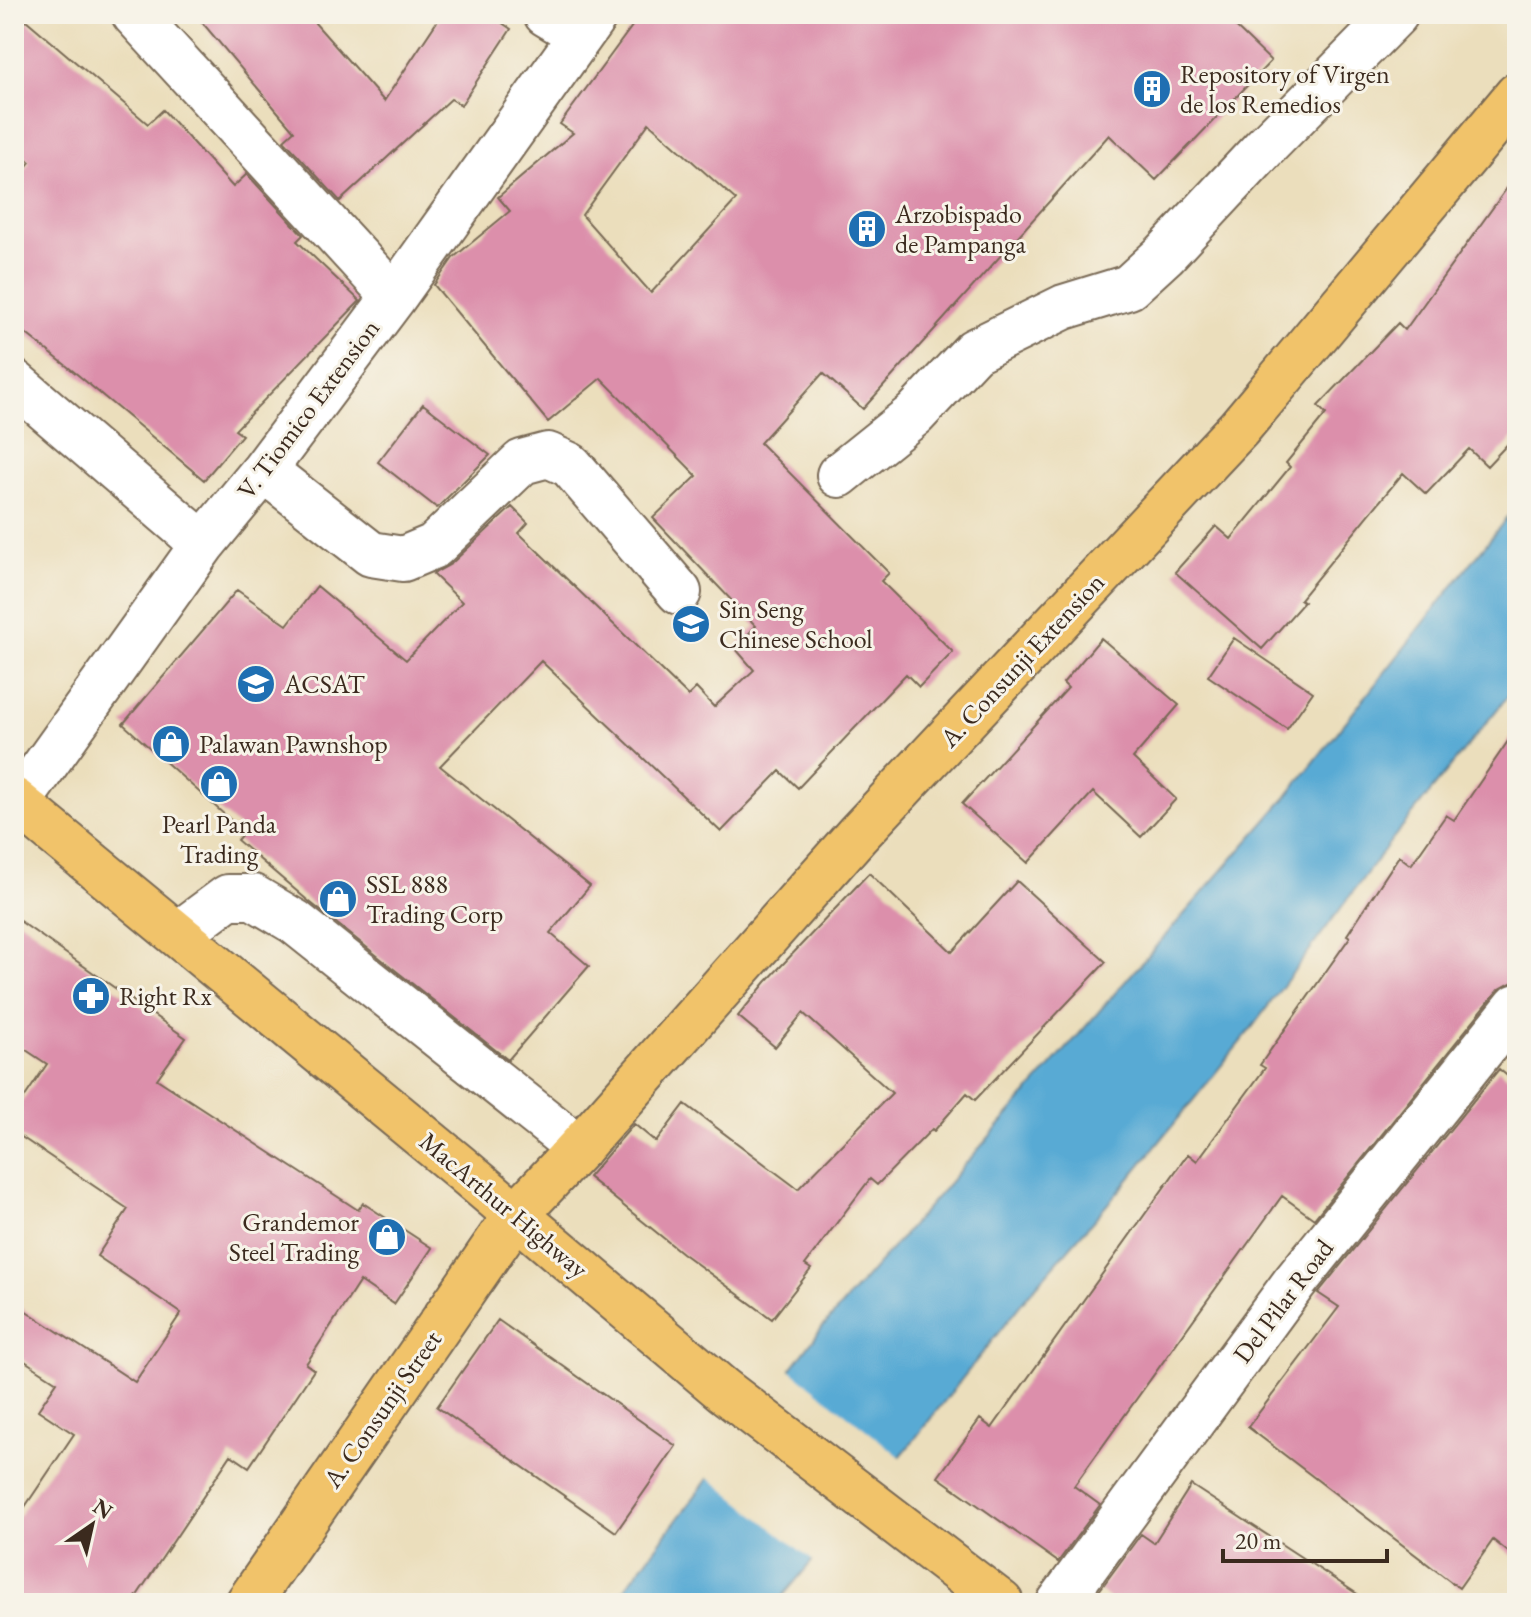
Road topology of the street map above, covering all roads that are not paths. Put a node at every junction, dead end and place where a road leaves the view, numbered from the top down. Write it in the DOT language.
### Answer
graph roads {
  1 [pos="134,14"];
  2 [pos="575,21"];
  3 [pos="1373,22"];
  4 [pos="1517,95"];
  5 [pos="394,297"];
  6 [pos="14,382"];
  7 [pos="264,470"];
  8 [pos="839,475"];
  9 [pos="203,544"];
  10 [pos="679,592"];
  11 [pos="15,804"];
  12 [pos="178,934"];
  13 [pos="1517,1006"];
  14 [pos="579,1148"];
  15 [pos="516,1215"];
  16 [pos="248,1603"];
  17 [pos="1001,1603"];
  18 [pos="1059,1603"];
  1 -- 5 [label="street"];
  2 -- 5 [label="street, V. Tiomico Extension"];
  3 -- 8 [label="street"];
  4 -- 14 [label="main road, A. Consunji Extension"];
  5 -- 7 [label="street, V. Tiomico Extension"];
  6 -- 9 [label="street"];
  7 -- 9 [label="street, V. Tiomico Extension"];
  7 -- 10 [label="street"];
  9 -- 11 [label="street, V. Tiomico Extension"];
  11 -- 12 [label="main road, MacArthur Highway"];
  12 -- 14 [label="street"];
  12 -- 15 [label="main road, MacArthur Highway"];
  13 -- 18 [label="street, Del Pilar Road"];
  14 -- 15 [label="main road, A. Consunji Extension"];
  15 -- 16 [label="main road, A. Consunji Street"];
  15 -- 17 [label="main road, MacArthur Highway"];
}
